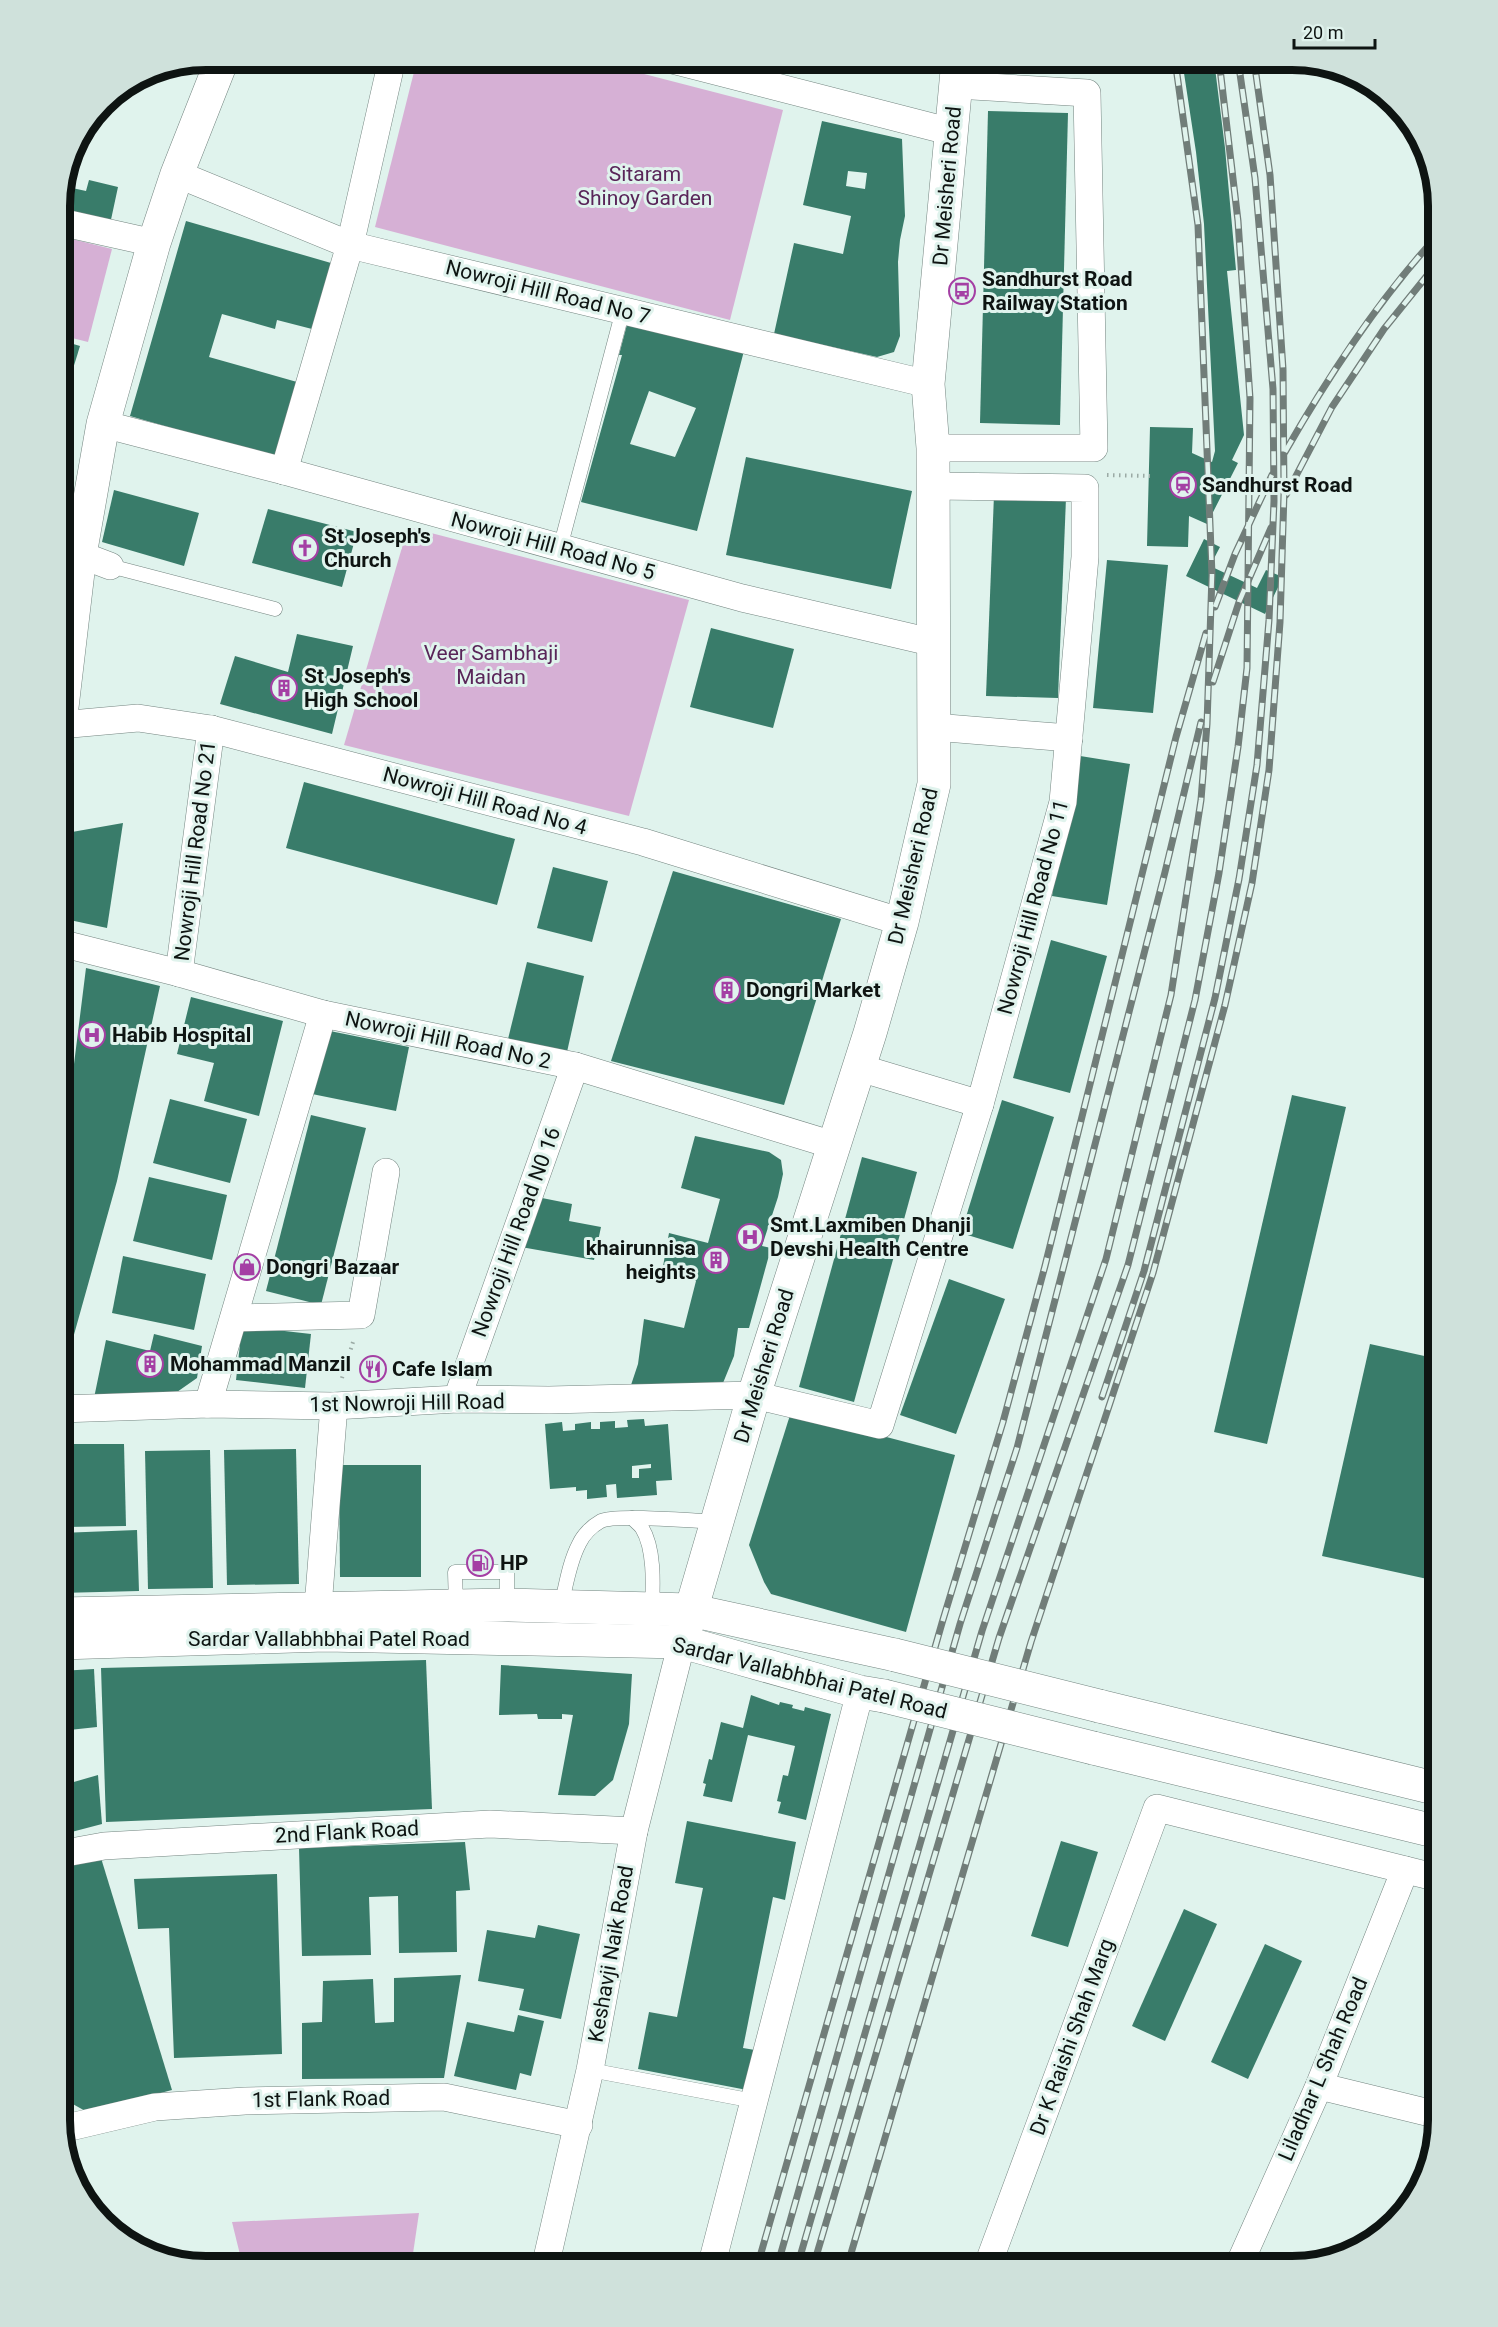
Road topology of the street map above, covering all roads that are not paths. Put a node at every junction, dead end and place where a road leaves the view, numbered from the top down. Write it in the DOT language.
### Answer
graph roads {
  1 [pos="218,71"];
  2 [pos="389,71"];
  3 [pos="715,71"];
  4 [pos="957,73"];
  5 [pos="952,132"];
  6 [pos="177,174"];
  7 [pos="71,224"];
  8 [pos="154,243"];
  9 [pos="350,244"];
  10 [pos="623,310"];
  11 [pos="928,384"];
  12 [pos="104,424"];
  13 [pos="933,448"];
  14 [pos="284,471"];
  15 [pos="933,486"];
  16 [pos="560,548"];
  17 [pos="84,556"];
  18 [pos="275,609"];
  19 [pos="935,643"];
  20 [pos="71,649"];
  21 [pos="71,717"];
  22 [pos="934,727"];
  23 [pos="211,729"];
  24 [pos="1069,738"];
  25 [pos="902,922"];
  26 [pos="71,946"];
  27 [pos="179,973"];
  28 [pos="323,1014"];
  29 [pos="575,1066"];
  30 [pos="860,1068"];
  31 [pos="980,1104"];
  32 [pos="833,1145"];
  33 [pos="386,1172"];
  34 [pos="234,1318"];
  35 [pos="754,1395"];
  36 [pos="457,1399"];
  37 [pos="208,1404"];
  38 [pos="334,1406"];
  39 [pos="70,1409"];
  40 [pos="880,1425"];
  41 [pos="632,1518"];
  42 [pos="717,1522"];
  43 [pos="561,1606"];
  44 [pos="652,1609"];
  45 [pos="690,1611"];
  46 [pos="70,1614"];
  47 [pos="322,1621"];
  48 [pos="70,1642"];
  49 [pos="682,1642"];
  50 [pos="872,1694"];
  51 [pos="1428,1787"];
  52 [pos="634,1831"];
  53 [pos="1428,1831"];
  54 [pos="70,1852"];
  55 [pos="1405,1870"];
  56 [pos="1428,1876"];
  57 [pos="590,2070"];
  58 [pos="1319,2086"];
  59 [pos="754,2101"];
  60 [pos="1428,2113"];
  61 [pos="579,2125"];
  62 [pos="71,2127"];
  63 [pos="548,2256"];
  64 [pos="714,2256"];
  65 [pos="991,2256"];
  66 [pos="1243,2256"];
  1 -- 6 [label="main road"];
  2 -- 9 [label="street"];
  3 -- 5 [label="street"];
  4 -- 5 [label="main road, Dr Meisheri Road"];
  4 -- 13 [label="street"];
  5 -- 11 [label="main road, Dr Meisheri Road"];
  6 -- 8 [label="main road"];
  6 -- 9 [label="street, Nowroji Hill Road No 7"];
  7 -- 8 [label="street"];
  8 -- 12 [label="main road"];
  9 -- 10 [label="street, Nowroji Hill Road No 7"];
  9 -- 14 [label="street"];
  10 -- 11 [label="street, Nowroji Hill Road No 7"];
  10 -- 16 [label="lane"];
  11 -- 13 [label="main road, Dr Meisheri Road"];
  12 -- 14 [label="street, Nowroji Hill Road No 5"];
  12 -- 17 [label="main road"];
  13 -- 15 [label="main road, Dr Meisheri Road"];
  14 -- 16 [label="street, Nowroji Hill Road No 5"];
  15 -- 19 [label="main road, Dr Meisheri Road"];
  15 -- 24 [label="street, Nowroji Hill Road No 11"];
  16 -- 19 [label="street, Nowroji Hill Road No 5"];
  17 -- 18 [label="lane"];
  17 -- 20 [label="main road"];
  19 -- 22 [label="main road, Dr Meisheri Road"];
  21 -- 23 [label="street, Nowroji Hill Road No 4"];
  22 -- 24 [label="street"];
  22 -- 25 [label="main road, Dr Meisheri Road"];
  23 -- 25 [label="street, Nowroji Hill Road No 4"];
  23 -- 27 [label="street, Nowroji Hill Road No 21"];
  24 -- 31 [label="street, Nowroji Hill Road No 11"];
  25 -- 30 [label="main road, Dr Meisheri Road"];
  26 -- 27 [label="street, Nowroji Hill Road No 2"];
  27 -- 28 [label="street, Nowroji Hill Road No 2"];
  28 -- 29 [label="street, Nowroji Hill Road No 2"];
  28 -- 34 [label="street"];
  29 -- 32 [label="street, Nowroji Hill Road No 2"];
  29 -- 36 [label="street, Nowroji Hill Road N0 16"];
  30 -- 31 [label="street"];
  30 -- 32 [label="main road, Dr Meisheri Road"];
  31 -- 40 [label="street, Nowroji Hill Road No 11"];
  32 -- 35 [label="main road, Dr Meisheri Road"];
  33 -- 34 [label="street"];
  34 -- 37 [label="street"];
  35 -- 36 [label="street, 1st Nowroji Hill Road"];
  35 -- 40 [label="street, 1st Nowroji Hill Road"];
  35 -- 42 [label="main road, Dr Meisheri Road"];
  36 -- 38 [label="street, 1st Nowroji Hill Road"];
  37 -- 38 [label="street, 1st Nowroji Hill Road"];
  37 -- 39 [label="street, 1st Nowroji Hill Road"];
  38 -- 47 [label="street"];
  41 -- 42 [label="lane"];
  41 -- 43 [label="lane"];
  41 -- 44 [label="lane"];
  42 -- 45 [label="main road, Dr Meisheri Road"];
  43 -- 44 [label="main road, Sardar Vallabhbhai Patel Road"];
  43 -- 47 [label="main road, Sardar Vallabhbhai Patel Road"];
  44 -- 45 [label="main road, Sardar Vallabhbhai Patel Road"];
  45 -- 49 [label="main road, Dr Meisheri Road"];
  45 -- 51 [label="main road, Sardar Vallabhbhai Patel Road, bridge"];
  46 -- 47 [label="main road, Sardar Vallabhbhai Patel Road"];
  47 -- 48 [label="main road, Sardar Vallabhbhai Patel Road"];
  47 -- 49 [label="main road, Sardar Vallabhbhai Patel Road"];
  49 -- 50 [label="main road, Sardar Vallabhbhai Patel Road"];
  49 -- 52 [label="street, Keshavji Naik Road"];
  50 -- 53 [label="main road, Sardar Vallabhbhai Patel Road, bridge"];
  50 -- 59 [label="street"];
  52 -- 54 [label="street, 2nd Flank Road"];
  52 -- 57 [label="street, Keshavji Naik Road"];
  55 -- 56 [label="street"];
  55 -- 58 [label="street, Liladhar L Shah Road"];
  55 -- 65 [label="street, Dr K Raishi Shah Marg"];
  57 -- 59 [label="lane"];
  57 -- 61 [label="street, Keshavji Naik Road"];
  58 -- 60 [label="street"];
  58 -- 66 [label="street, Liladhar L Shah Road"];
  59 -- 64 [label="street"];
  61 -- 62 [label="street, 1st Flank Road"];
  61 -- 63 [label="street, Keshavji Naik Road"];
}
